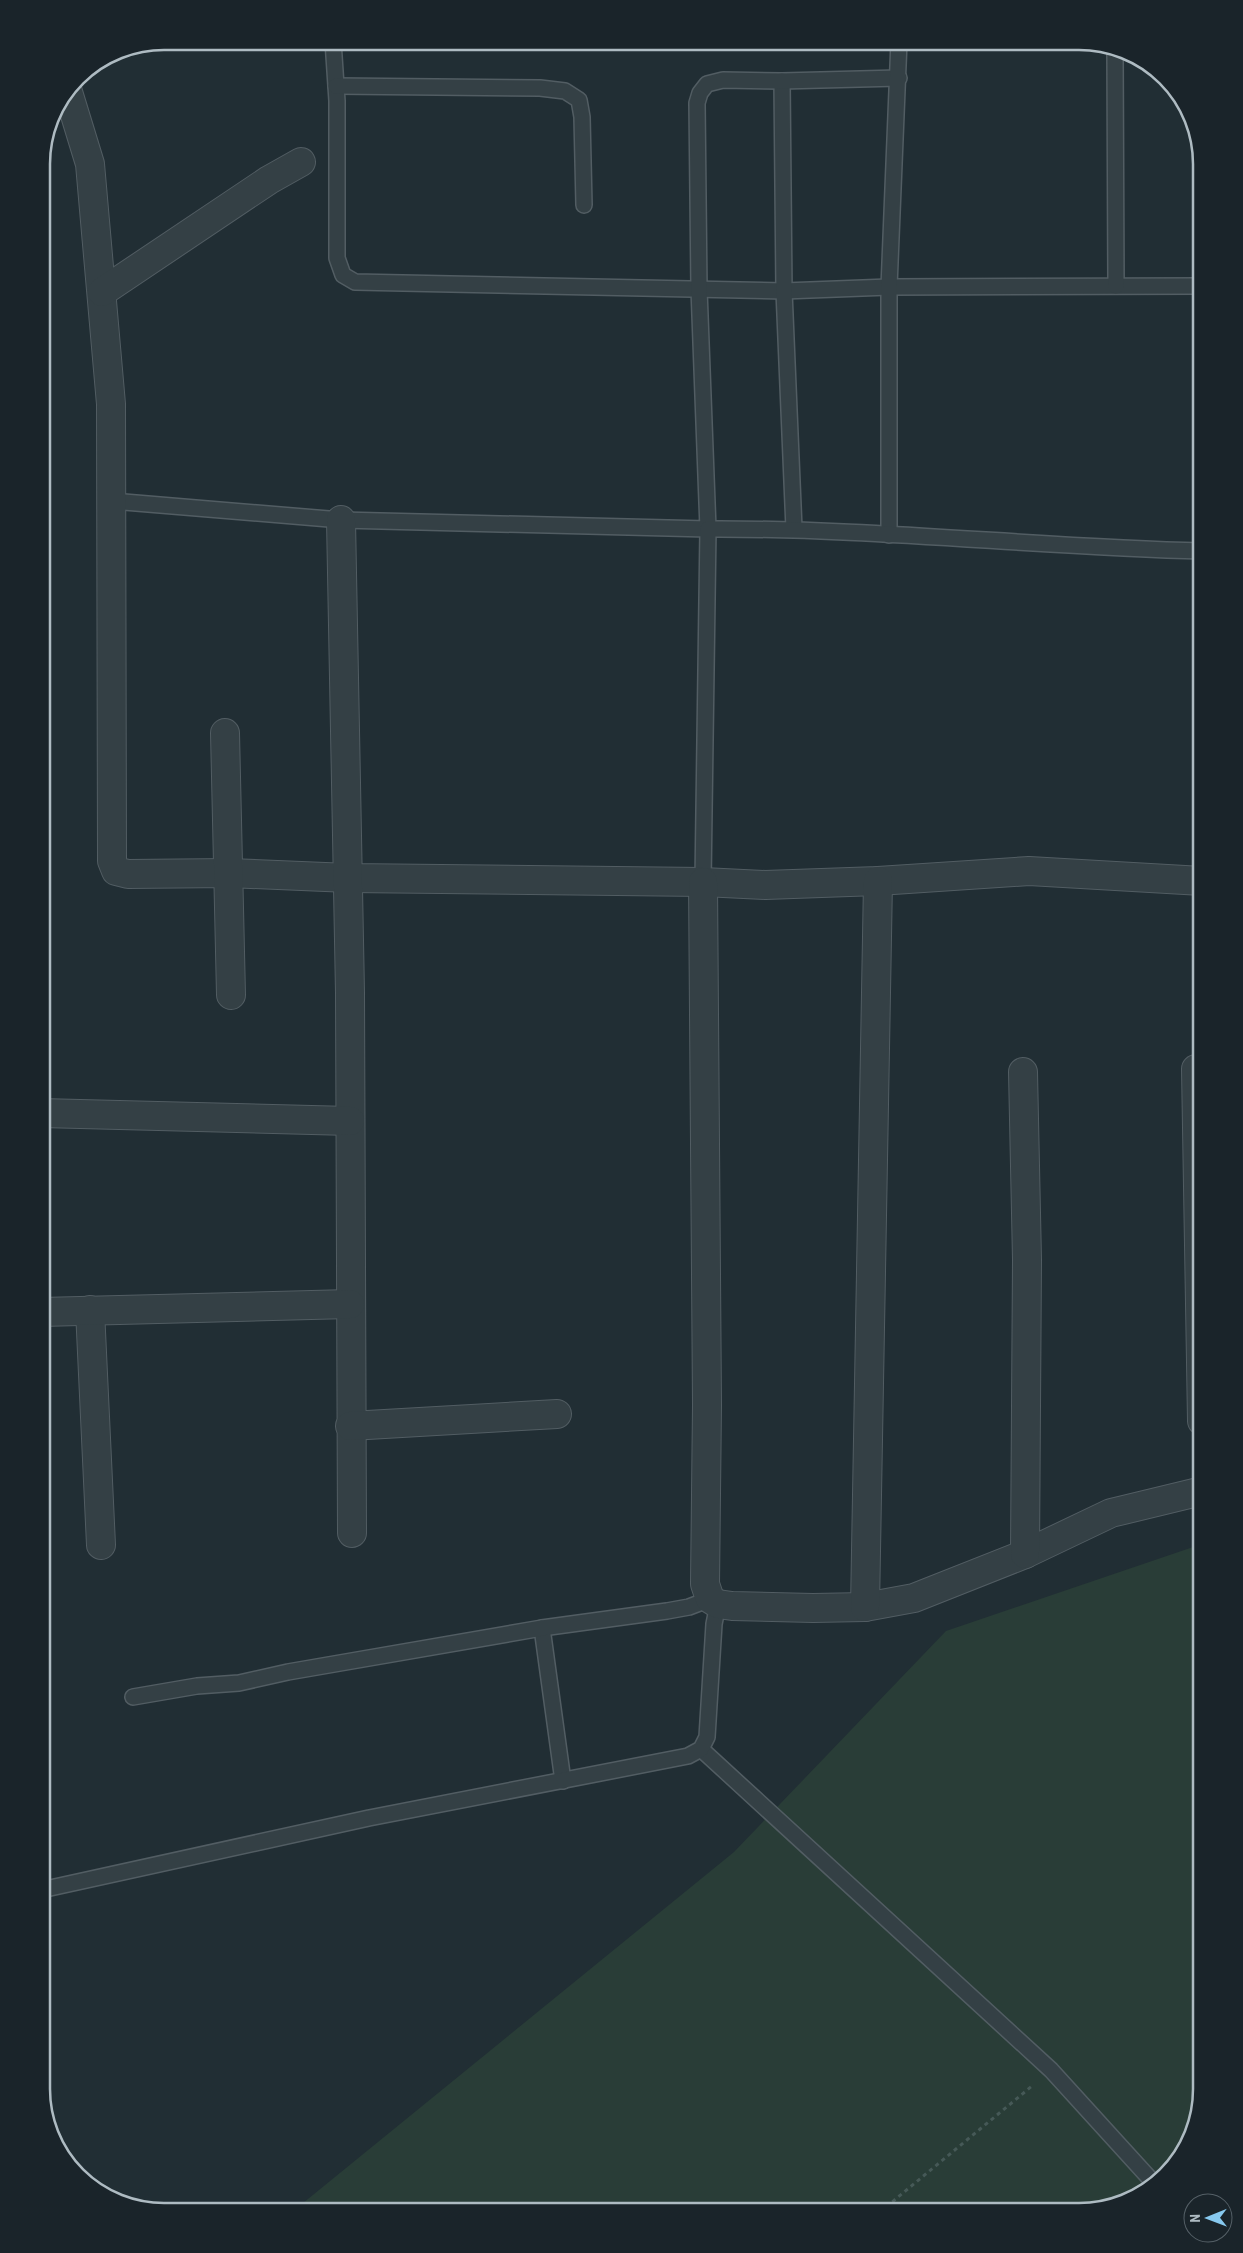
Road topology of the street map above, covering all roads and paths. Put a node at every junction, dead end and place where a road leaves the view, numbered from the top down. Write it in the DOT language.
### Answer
graph roads {
  1 [pos="334,50"];
  2 [pos="899,50"];
  3 [pos="1115,57"];
  4 [pos="899,78"];
  5 [pos="782,81"];
  6 [pos="336,86"];
  7 [pos="70,99"];
  8 [pos="301,162"];
  9 [pos="584,205"];
  10 [pos="1116,286"];
  11 [pos="1193,286"];
  12 [pos="889,287"];
  13 [pos="700,290"];
  14 [pos="784,290"];
  15 [pos="102,292"];
  16 [pos="112,501"];
  17 [pos="341,520"];
  18 [pos="708,529"];
  19 [pos="794,529"];
  20 [pos="889,535"];
  21 [pos="1193,551"];
  22 [pos="225,733"];
  23 [pos="229,874"];
  24 [pos="349,878"];
  25 [pos="1193,880"];
  26 [pos="878,881"];
  27 [pos="703,882"];
  28 [pos="231,995"];
  29 [pos="1023,1072"];
  30 [pos="50,1113"];
  31 [pos="350,1121"];
  32 [pos="350,1304"];
  33 [pos="90,1310"];
  34 [pos="50,1312"];
  35 [pos="557,1414"];
  36 [pos="350,1426"];
  37 [pos="1193,1493"];
  38 [pos="352,1533"];
  39 [pos="101,1545"];
  40 [pos="1025,1554"];
  41 [pos="714,1602"];
  42 [pos="865,1607"];
  43 [pos="542,1628"];
  44 [pos="133,1697"];
  45 [pos="701,1750"];
  46 [pos="562,1781"];
  47 [pos="50,1888"];
  48 [pos="1051,2070"];
  49 [pos="1149,2178"];
  50 [pos="891,2203"];
  1 -- 6 [label="lane"];
  2 -- 4 [label="lane"];
  3 -- 10 [label="lane"];
  4 -- 5 [label="lane"];
  4 -- 12 [label="lane"];
  5 -- 13 [label="lane"];
  5 -- 14 [label="lane"];
  6 -- 9 [label="lane"];
  6 -- 13 [label="lane"];
  7 -- 15 [label="street"];
  8 -- 15 [label="street"];
  10 -- 11 [label="lane"];
  10 -- 12 [label="lane"];
  12 -- 14 [label="lane"];
  12 -- 20 [label="lane"];
  13 -- 14 [label="lane"];
  13 -- 18 [label="lane"];
  14 -- 19 [label="lane"];
  15 -- 16 [label="street"];
  16 -- 17 [label="lane"];
  16 -- 23 [label="street"];
  17 -- 18 [label="lane"];
  17 -- 24 [label="street"];
  18 -- 19 [label="lane"];
  18 -- 27 [label="lane"];
  19 -- 20 [label="lane"];
  20 -- 21 [label="lane"];
  22 -- 23 [label="street"];
  23 -- 24 [label="street"];
  23 -- 28 [label="street"];
  24 -- 27 [label="street"];
  24 -- 31 [label="street"];
  25 -- 26 [label="street"];
  26 -- 27 [label="street"];
  26 -- 42 [label="street"];
  27 -- 41 [label="street"];
  29 -- 40 [label="street"];
  30 -- 31 [label="street"];
  31 -- 32 [label="street"];
  32 -- 33 [label="street"];
  32 -- 36 [label="street"];
  33 -- 34 [label="street"];
  33 -- 39 [label="street"];
  35 -- 36 [label="street"];
  36 -- 38 [label="street"];
  37 -- 40 [label="street"];
  40 -- 42 [label="street"];
  41 -- 42 [label="street"];
  41 -- 43 [label="lane"];
  41 -- 45 [label="lane"];
  43 -- 44 [label="lane"];
  43 -- 46 [label="lane"];
  45 -- 46 [label="lane"];
  45 -- 48 [label="lane"];
  46 -- 47 [label="lane"];
  48 -- 49 [label="lane"];
  48 -- 50 [label="path"];
}
